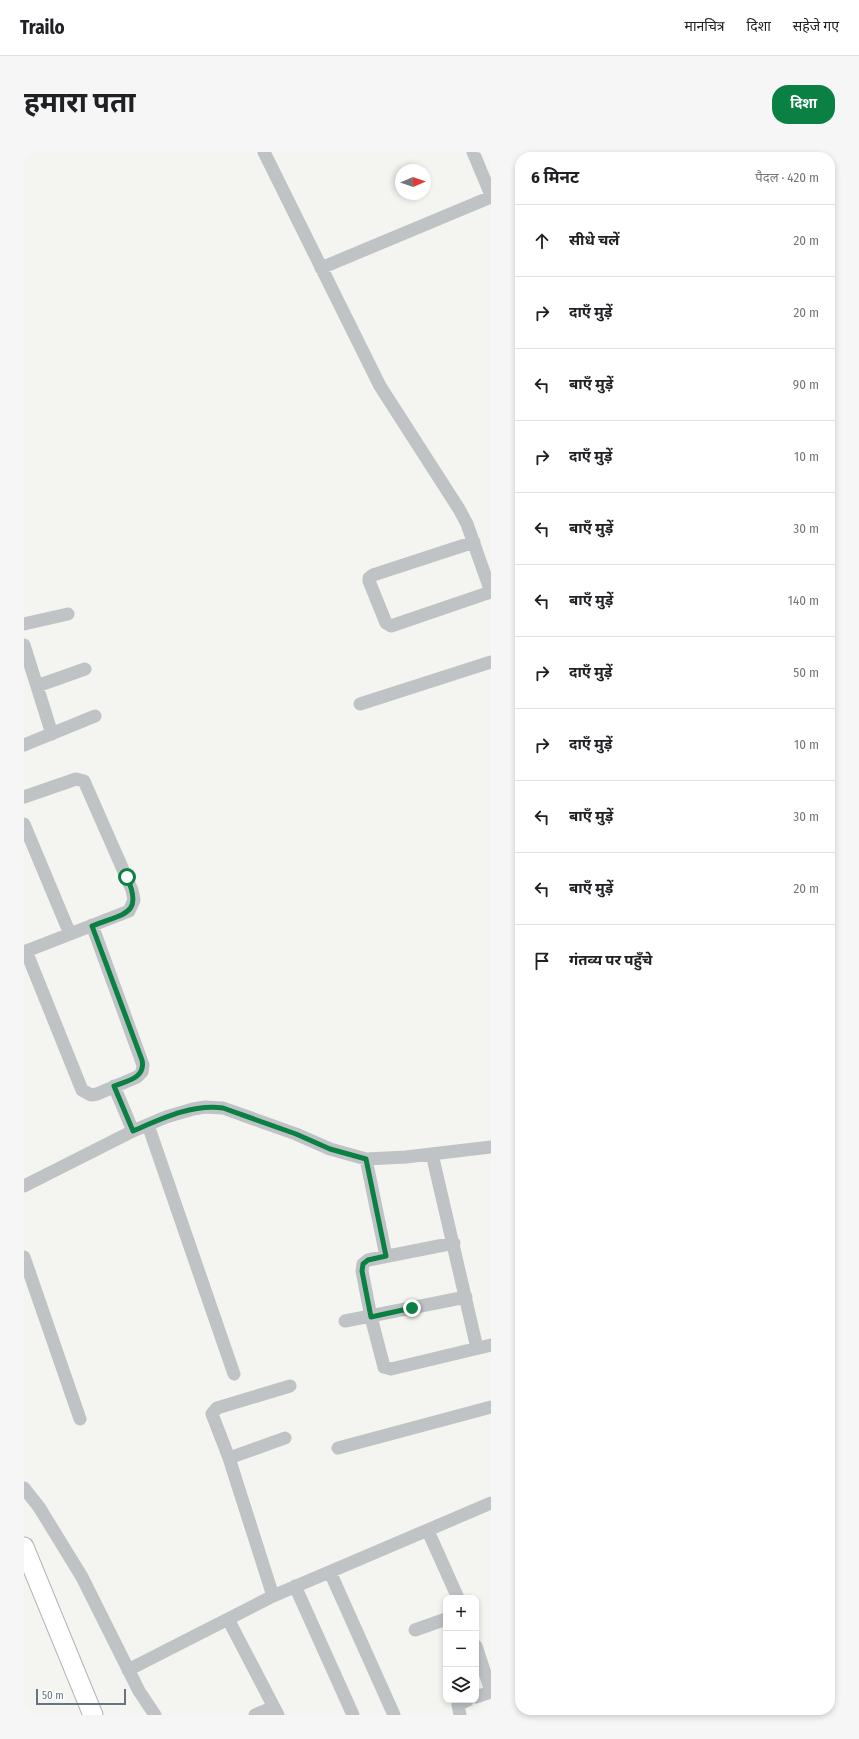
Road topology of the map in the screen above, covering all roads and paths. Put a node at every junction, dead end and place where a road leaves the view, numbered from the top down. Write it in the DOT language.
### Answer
graph roads {
  1 [pos="264,152"];
  2 [pos="474,152"];
  3 [pos="491,196"];
  4 [pos="321,268"];
  5 [pos="474,542"];
  6 [pos="491,592"];
  7 [pos="68,614"];
  8 [pos="24,624"];
  9 [pos="24,645"];
  10 [pos="491,662"];
  11 [pos="85,669"];
  12 [pos="37,686"];
  13 [pos="360,704"];
  14 [pos="95,716"];
  15 [pos="52,734"];
  16 [pos="24,745"];
  17 [pos="24,797"];
  18 [pos="24,824"];
  19 [pos="92,926"];
  20 [pos="70,934"];
  21 [pos="25,952"];
  22 [pos="114,1086"];
  23 [pos="148,1125"];
  24 [pos="133,1131"];
  25 [pos="491,1147"];
  26 [pos="432,1154"];
  27 [pos="366,1159"];
  28 [pos="24,1186"];
  29 [pos="454,1243"];
  30 [pos="386,1256"];
  31 [pos="24,1257"];
  32 [pos="466,1297"];
  33 [pos="371,1317"];
  34 [pos="345,1321"];
  35 [pos="491,1345"];
  36 [pos="477,1348"];
  37 [pos="234,1374"];
  38 [pos="290,1386"];
  39 [pos="491,1407"];
  40 [pos="80,1419"];
  41 [pos="285,1438"];
  42 [pos="338,1448"];
  43 [pos="229,1458"];
  44 [pos="24,1488"];
  45 [pos="491,1503"];
  46 [pos="428,1531"];
  47 [pos="24,1547"];
  48 [pos="330,1572"];
  49 [pos="295,1586"];
  50 [pos="457,1595"];
  51 [pos="273,1596"];
  52 [pos="228,1619"];
  53 [pos="443,1619"];
  54 [pos="415,1630"];
  55 [pos="479,1655"];
  56 [pos="128,1670"];
  57 [pos="491,1691"];
  58 [pos="479,1696"];
  59 [pos="462,1703"];
  60 [pos="276,1711"];
  61 [pos="93,1715"];
  62 [pos="155,1715"];
  63 [pos="255,1715"];
  64 [pos="353,1715"];
  65 [pos="394,1715"];
  66 [pos="460,1715"];
  1 -- 4 [label="street"];
  2 -- 3 [label="street"];
  3 -- 4 [label="street"];
  4 -- 5 [label="street"];
  5 -- 6 [label="street"];
  5 -- 6 [label="street"];
  7 -- 8 [label="street"];
  9 -- 12 [label="street"];
  10 -- 13 [label="street"];
  11 -- 12 [label="street"];
  12 -- 15 [label="street"];
  14 -- 15 [label="street"];
  15 -- 16 [label="street"];
  17 -- 19 [label="street"];
  18 -- 20 [label="street"];
  19 -- 20 [label="street"];
  19 -- 22 [label="street"];
  20 -- 21 [label="street"];
  21 -- 22 [label="street"];
  22 -- 24 [label="street"];
  23 -- 24 [label="street"];
  23 -- 27 [label="street"];
  23 -- 37 [label="street"];
  24 -- 28 [label="street"];
  25 -- 26 [label="street"];
  26 -- 27 [label="street"];
  26 -- 29 [label="street"];
  27 -- 30 [label="street"];
  29 -- 30 [label="street"];
  29 -- 32 [label="street"];
  30 -- 33 [label="street"];
  31 -- 40 [label="street"];
  32 -- 33 [label="street"];
  32 -- 36 [label="street"];
  33 -- 34 [label="street"];
  33 -- 36 [label="street"];
  35 -- 36 [label="street"];
  38 -- 43 [label="street"];
  39 -- 42 [label="street"];
  41 -- 43 [label="street"];
  43 -- 51 [label="street"];
  44 -- 56 [label="street"];
  45 -- 46 [label="street"];
  46 -- 48 [label="street"];
  46 -- 50 [label="street"];
  47 -- 61 [label="street"];
  48 -- 49 [label="street"];
  48 -- 65 [label="street"];
  49 -- 51 [label="street"];
  49 -- 64 [label="street"];
  51 -- 52 [label="street"];
  52 -- 56 [label="street"];
  52 -- 60 [label="street"];
  53 -- 54 [label="street"];
  55 -- 57 [label="street"];
  56 -- 62 [label="street"];
  57 -- 58 [label="street"];
  59 -- 66 [label="street"];
  60 -- 63 [label="street"];
}
